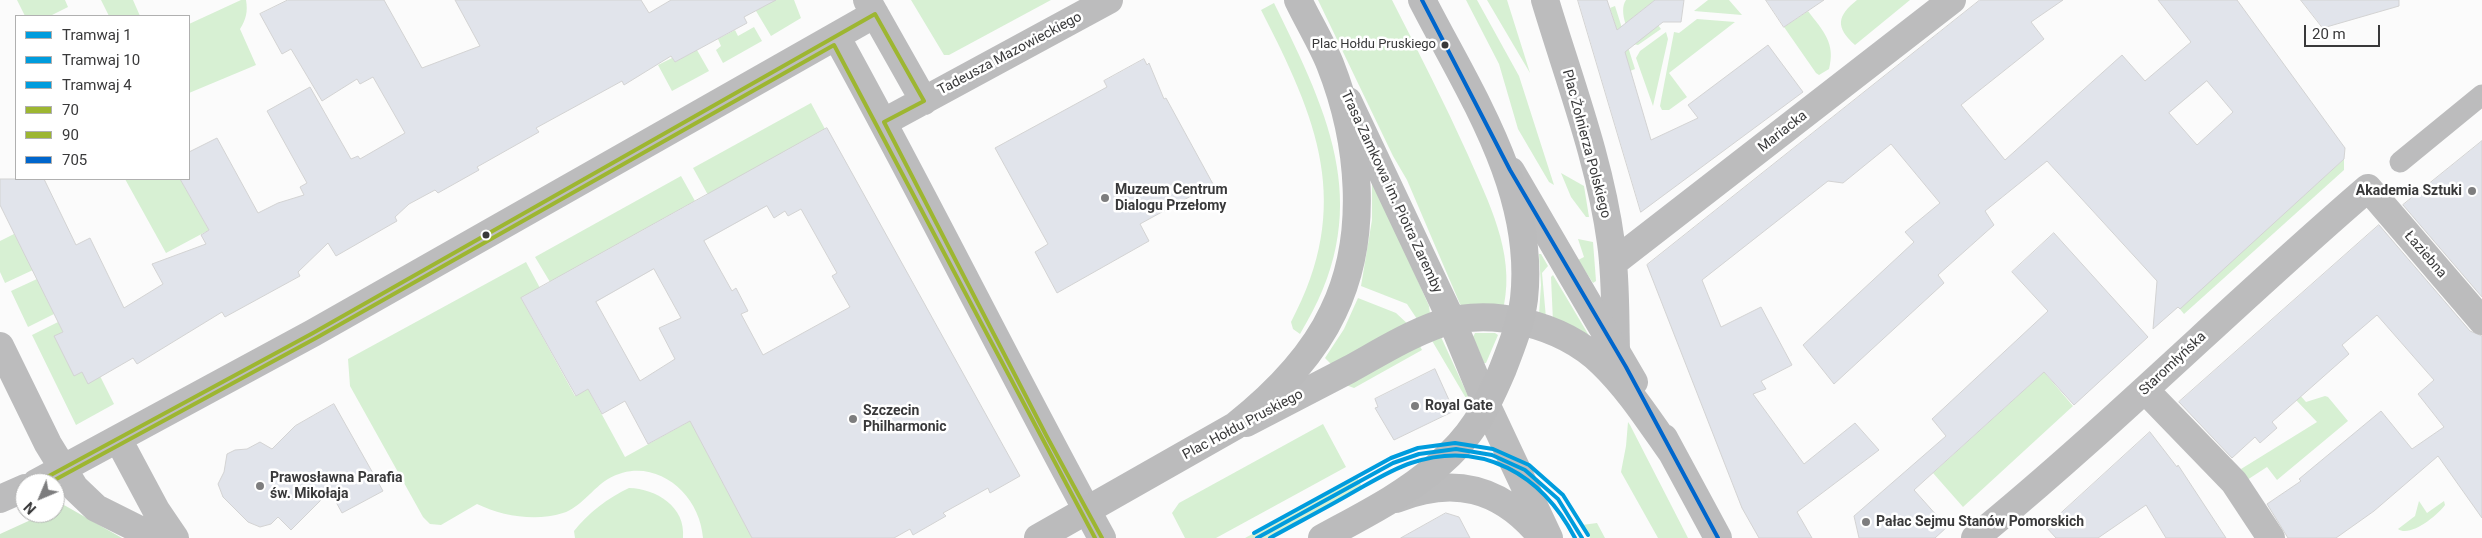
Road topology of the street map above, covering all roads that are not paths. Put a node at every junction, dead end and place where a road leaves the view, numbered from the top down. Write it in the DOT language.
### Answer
graph roads {
  1 [pos="1109,0"];
  2 [pos="1298,0"];
  3 [pos="1422,0"];
  4 [pos="1545,0"];
  5 [pos="1952,0"];
  6 [pos="871,7"];
  7 [pos="836,36"];
  8 [pos="1330,64"];
  9 [pos="2482,95"];
  10 [pos="924,100"];
  11 [pos="884,122"];
  12 [pos="1487,125"];
  13 [pos="2400,162"];
  14 [pos="2368,188"];
  15 [pos="1613,263"];
  16 [pos="1452,321"];
  17 [pos="2482,321"];
  18 [pos="1519,322"];
  19 [pos="0,346"];
  20 [pos="1616,350"];
  21 [pos="2145,390"];
  22 [pos="1487,406"];
  23 [pos="1224,434"];
  24 [pos="118,440"];
  25 [pos="1672,453"];
  26 [pos="64,469"];
  27 [pos="56,473"];
  28 [pos="15,493"];
  29 [pos="0,500"];
  30 [pos="1087,511"];
  31 [pos="1367,513"];
  32 [pos="156,538"];
  33 [pos="175,538"];
  34 [pos="1038,538"];
  35 [pos="1102,538"];
  36 [pos="1322,538"];
  37 [pos="1542,538"];
  38 [pos="1549,538"];
  39 [pos="1718,538"];
  40 [pos="1975,538"];
  41 [pos="2271,538"];
  1 -- 10 [label="street, Tadeusza Mazowieckiego"];
  2 -- 8 [label="main road, Trasa Zamkowa im. Piotra Zaremby"];
  3 -- 12 [label="main road"];
  4 -- 15 [label="street, Plac Żołnierza Polskiego"];
  5 -- 15 [label="street, Mariacka"];
  6 -- 7 [label="street"];
  6 -- 10 [label="street"];
  7 -- 11 [label="street"];
  7 -- 24 [label="street"];
  8 -- 16 [label="street, Trasa Zamkowa im. Piotra Zaremby"];
  8 -- 23 [label="main road, Trasa Zamkowa im. Piotra Zaremby"];
  9 -- 13 [label="street"];
  10 -- 11 [label="street, Tadeusza Mazowieckiego"];
  11 -- 30 [label="street"];
  12 -- 18 [label="main road"];
  12 -- 20 [label="street, Plac Żołnierza Polskiego"];
  14 -- 17 [label="street, Łaziebna"];
  14 -- 21 [label="street, Staromłyńska"];
  15 -- 20 [label="street, Plac Żołnierza Polskiego"];
  16 -- 18 [label="street, Plac Żołnierza Polskiego"];
  16 -- 22 [label="street"];
  16 -- 23 [label="street, Plac Hołdu Pruskiego"];
  18 -- 22 [label="main road"];
  18 -- 25 [label="street, Plac Żołnierza Polskiego"];
  19 -- 26 [label="street"];
  20 -- 25 [label="street, Plac Żołnierza Polskiego"];
  21 -- 40 [label="street, Staromłyńska"];
  21 -- 41 [label="street"];
  22 -- 31 [label="main road"];
  22 -- 38 [label="street"];
  23 -- 30 [label="main road, Plac Hołdu Pruskiego"];
  24 -- 26 [label="street"];
  24 -- 33 [label="street"];
  25 -- 39 [label="street, Plac Żołnierza Polskiego"];
  26 -- 27 [label="street"];
  26 -- 32 [label="street"];
  28 -- 29 [label="street"];
  30 -- 34 [label="main road, Plac Hołdu Pruskiego"];
  30 -- 35 [label="street"];
  31 -- 36 [label="main road"];
  31 -- 37 [label="street"];
}
